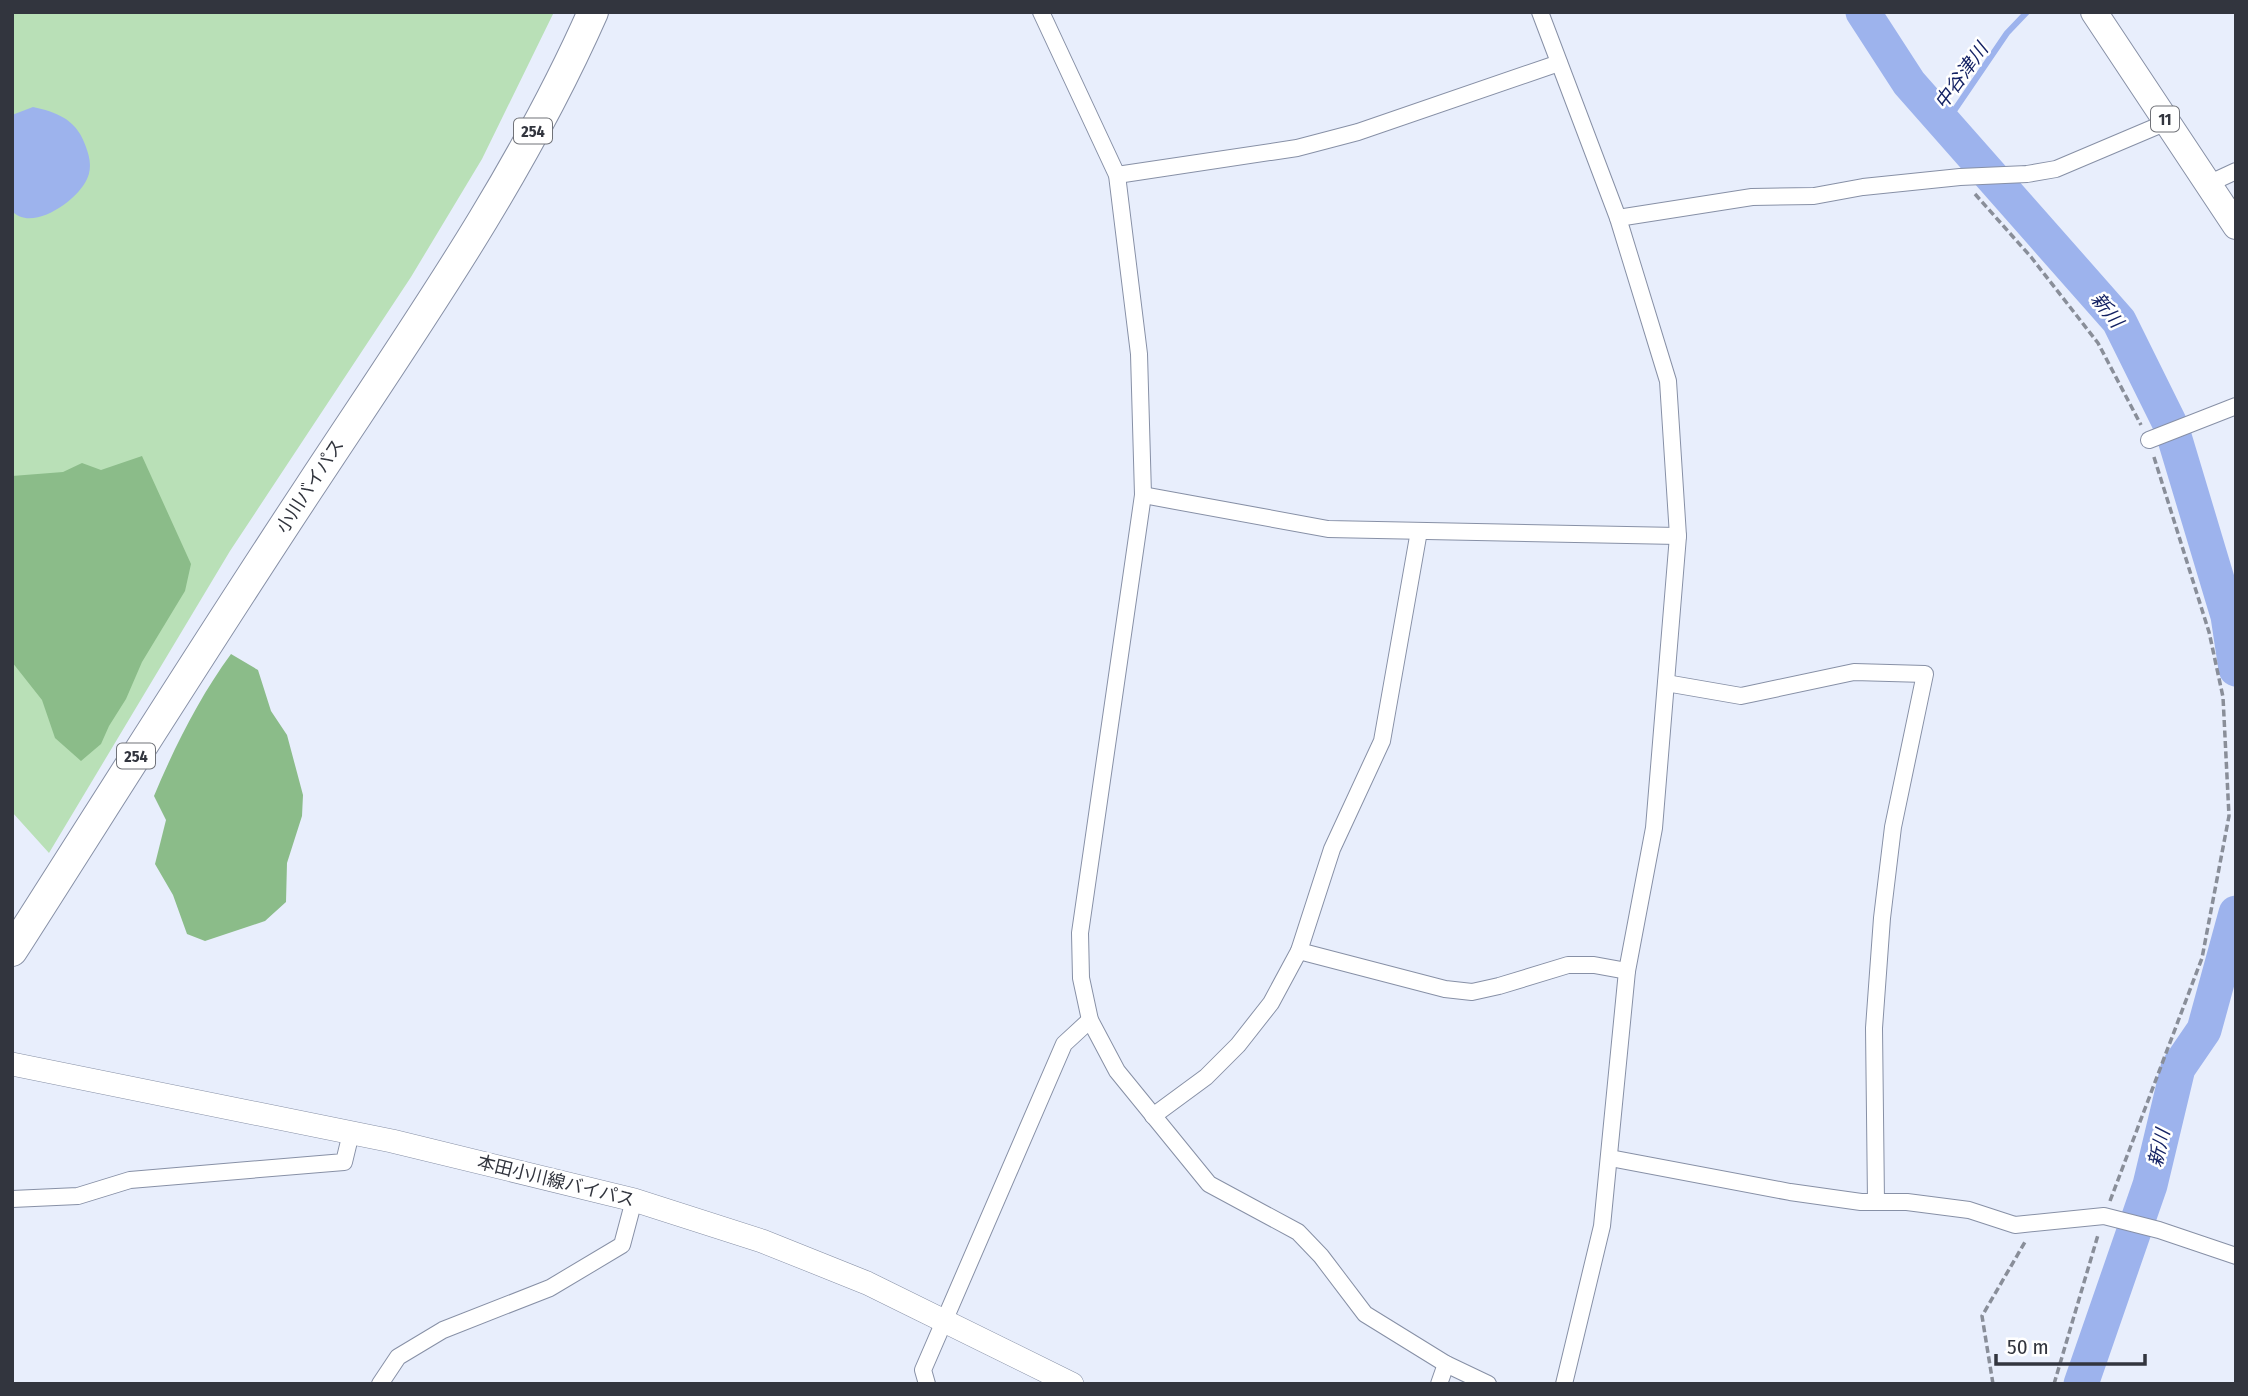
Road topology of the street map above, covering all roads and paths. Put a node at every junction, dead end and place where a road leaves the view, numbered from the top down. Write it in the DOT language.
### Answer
graph roads {
  1 [pos="593,12"];
  2 [pos="1041,12"];
  3 [pos="1540,12"];
  4 [pos="2094,12"];
  5 [pos="1559,63"];
  6 [pos="2167,122"];
  7 [pos="2236,171"];
  8 [pos="1117,176"];
  9 [pos="1960,177"];
  10 [pos="2208,184"];
  11 [pos="1618,218"];
  12 [pos="2236,226"];
  13 [pos="2236,406"];
  14 [pos="2149,440"];
  15 [pos="1143,495"];
  16 [pos="1419,531"];
  17 [pos="1678,536"];
  18 [pos="1666,682"];
  19 [pos="12,951"];
  20 [pos="1299,951"];
  21 [pos="1627,971"];
  22 [pos="1090,1020"];
  23 [pos="12,1064"];
  24 [pos="1153,1116"];
  25 [pos="351,1133"];
  26 [pos="1609,1158"];
  27 [pos="12,1199"];
  28 [pos="634,1200"];
  29 [pos="1877,1202"];
  30 [pos="2104,1216"];
  31 [pos="2038,1223"];
  32 [pos="2236,1256"];
  33 [pos="944,1321"];
  34 [pos="1446,1364"];
  35 [pos="380,1384"];
  36 [pos="927,1384"];
  37 [pos="1072,1384"];
  38 [pos="1439,1384"];
  39 [pos="1488,1384"];
  40 [pos="1564,1384"];
  41 [pos="1993,1384"];
  42 [pos="2054,1384"];
  1 -- 19 [label="highway, 小川バイパス / 254"];
  2 -- 8 [label="street"];
  3 -- 5 [label="street"];
  4 -- 6 [label="main road, 11"];
  5 -- 8 [label="street"];
  5 -- 11 [label="street"];
  6 -- 9 [label="street"];
  6 -- 10 [label="main road, 11"];
  7 -- 10 [label="street"];
  8 -- 15 [label="street"];
  9 -- 11 [label="street"];
  9 -- 14 [label="path"];
  10 -- 12 [label="main road, 11"];
  11 -- 17 [label="street"];
  13 -- 14 [label="street"];
  14 -- 30 [label="path"];
  15 -- 16 [label="street"];
  15 -- 22 [label="street"];
  16 -- 17 [label="street"];
  16 -- 20 [label="street"];
  17 -- 18 [label="street"];
  18 -- 21 [label="street"];
  18 -- 29 [label="street"];
  20 -- 21 [label="street"];
  20 -- 24 [label="street"];
  21 -- 26 [label="street"];
  22 -- 24 [label="street"];
  22 -- 33 [label="street"];
  23 -- 25 [label="main road, 本田小川線バイパス"];
  24 -- 34 [label="street"];
  25 -- 27 [label="street"];
  25 -- 28 [label="main road, 本田小川線バイパス"];
  26 -- 29 [label="street"];
  26 -- 40 [label="street"];
  28 -- 33 [label="main road, 本田小川線バイパス"];
  28 -- 35 [label="street"];
  29 -- 31 [label="street"];
  30 -- 31 [label="street"];
  30 -- 32 [label="street"];
  30 -- 42 [label="path"];
  31 -- 41 [label="path"];
  33 -- 36 [label="street"];
  33 -- 37 [label="main road, 本田小川線バイパス"];
  34 -- 38 [label="street"];
  34 -- 39 [label="street"];
}
